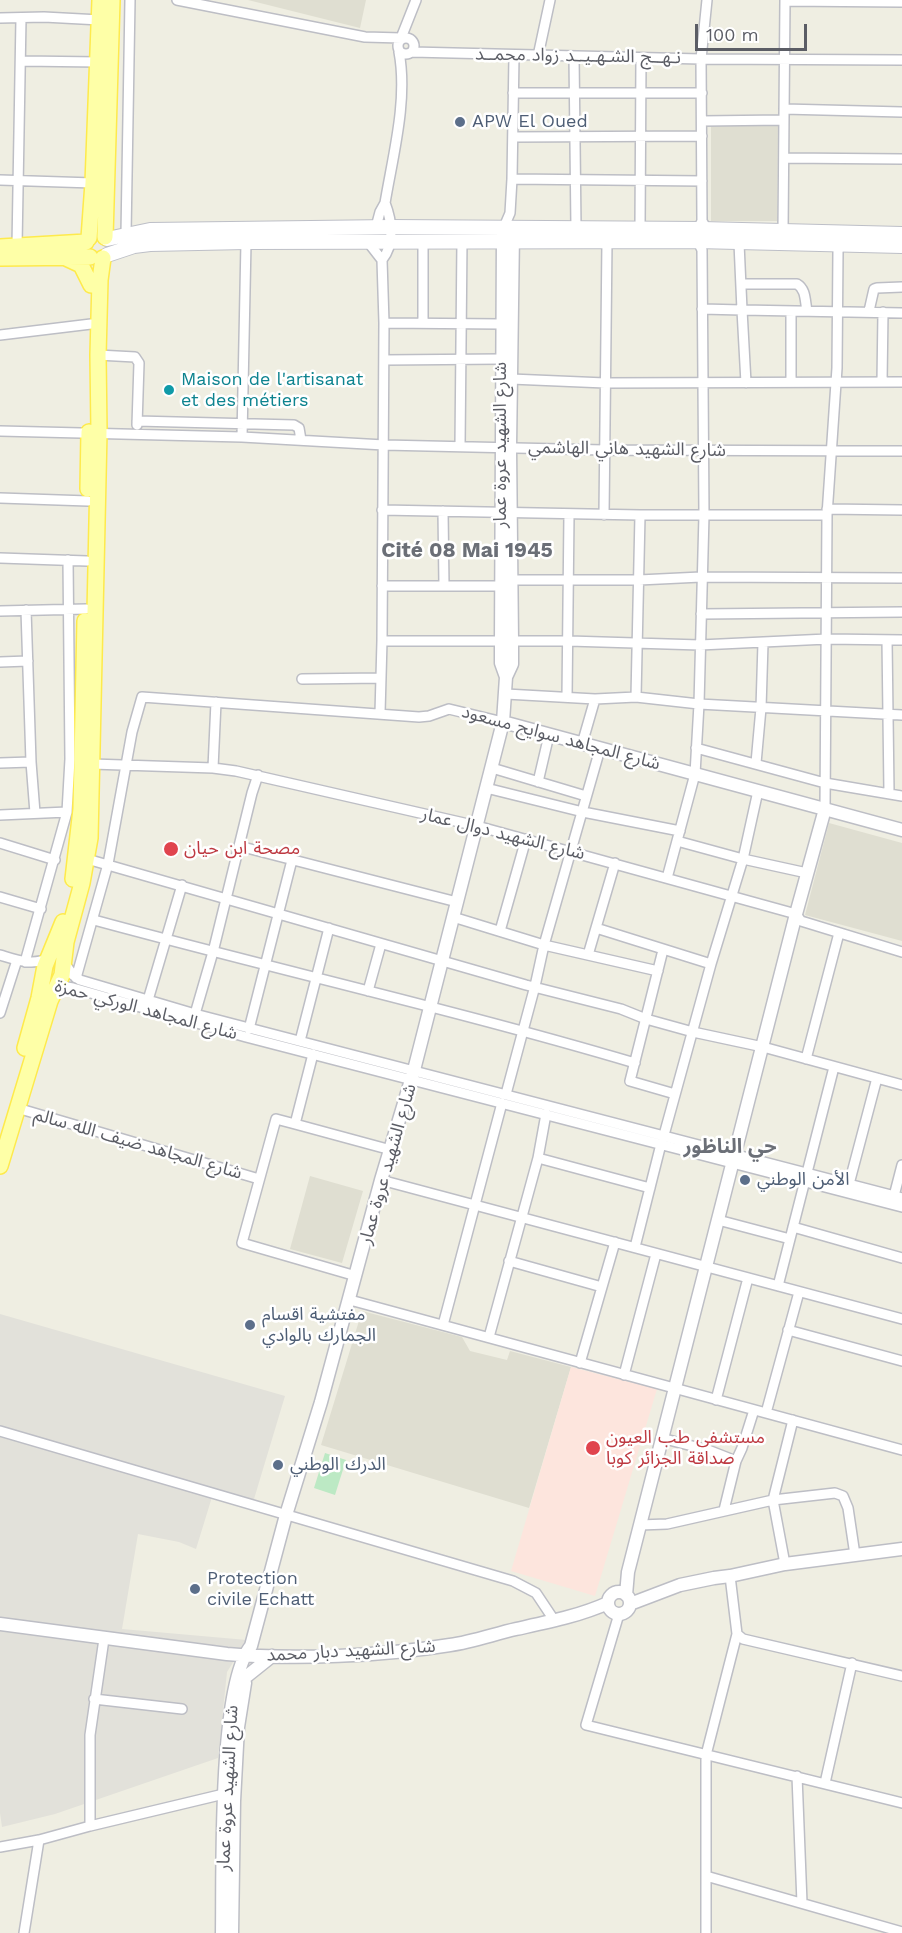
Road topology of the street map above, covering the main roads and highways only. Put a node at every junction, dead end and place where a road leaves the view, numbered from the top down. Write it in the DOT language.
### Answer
graph roads {
  1 [pos="100,0"];
  2 [pos="112,0"];
  3 [pos="508,234"];
  4 [pos="902,234"];
  5 [pos="702,235"];
  6 [pos="838,240"];
  7 [pos="902,246"];
  8 [pos="0,247"];
  9 [pos="97,248"];
  10 [pos="63,257"];
  11 [pos="0,258"];
  12 [pos="92,285"];
  13 [pos="94,432"];
  14 [pos="94,461"];
  15 [pos="0,1131"];
  16 [pos="0,1166"];
  1 -- 9 [label="main road"];
  2 -- 9 [label="main road"];
  3 -- 5 [label="main road"];
  3 -- 5 [label="main road"];
  3 -- 9 [label="main road"];
  3 -- 9 [label="main road"];
  4 -- 6 [label="main road"];
  5 -- 6 [label="main road"];
  5 -- 6 [label="main road"];
  6 -- 7 [label="main road"];
  8 -- 9 [label="main road"];
  9 -- 10 [label="main road"];
  9 -- 12 [label="main road"];
  9 -- 13 [label="main road"];
  10 -- 11 [label="main road"];
  10 -- 12 [label="main road"];
  12 -- 13 [label="main road"];
  13 -- 14 [label="main road"];
  14 -- 15 [label="main road"];
  14 -- 16 [label="main road"];
}
